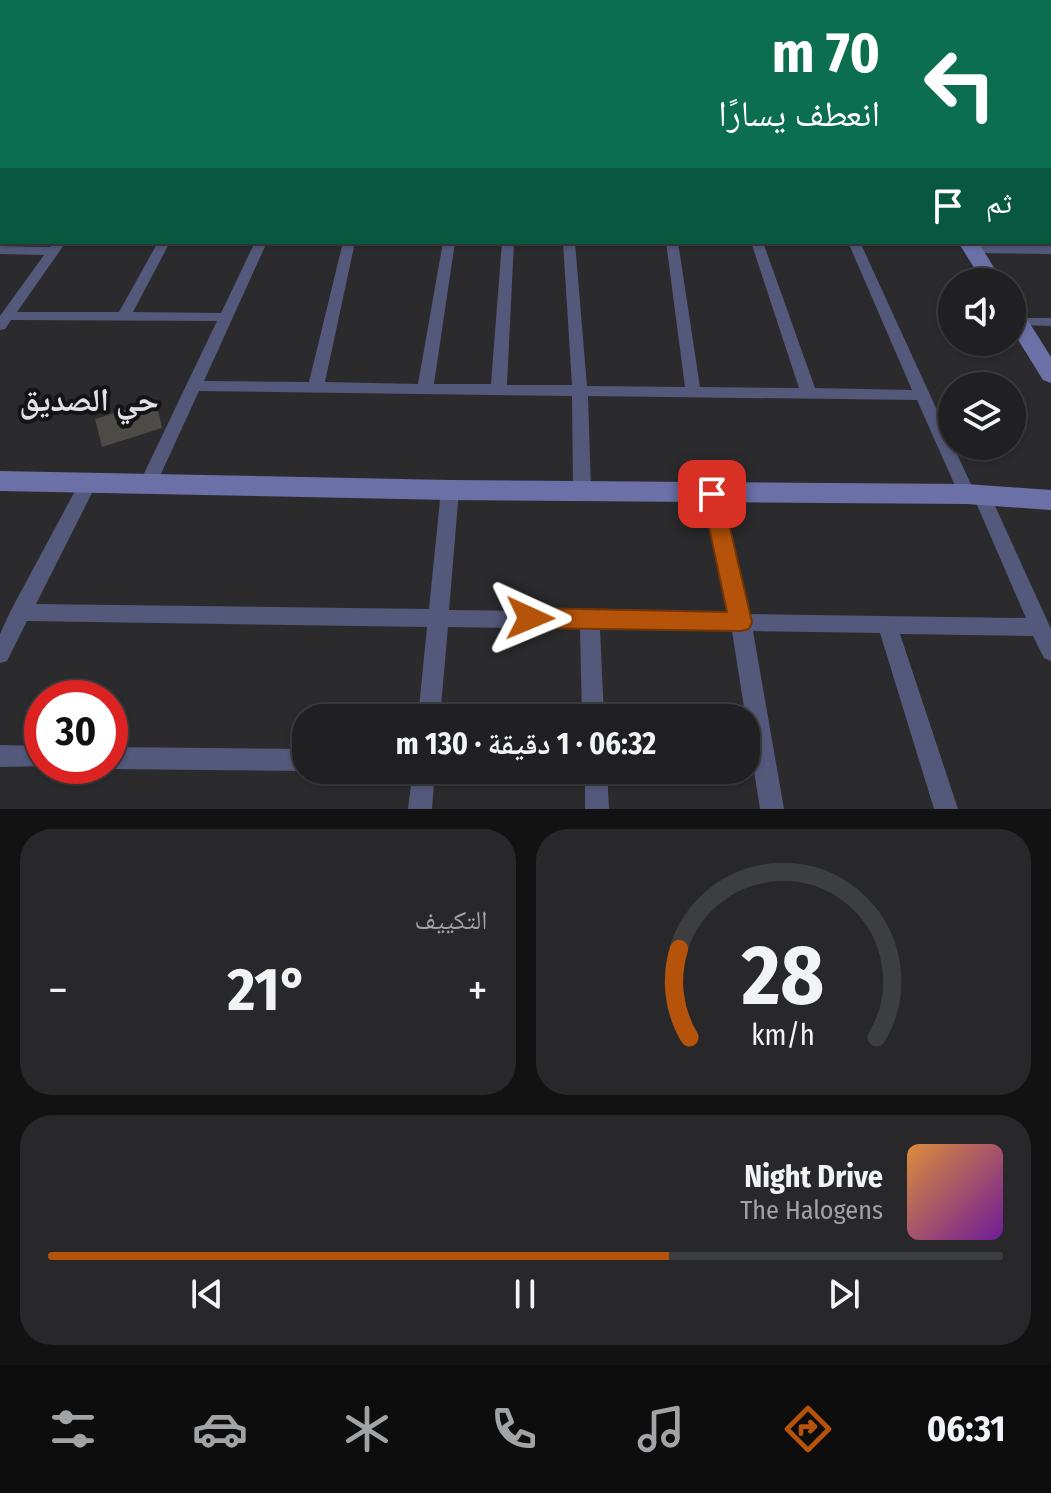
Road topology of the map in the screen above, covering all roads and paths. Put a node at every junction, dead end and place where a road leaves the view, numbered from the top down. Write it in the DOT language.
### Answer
graph roads {
  1 [pos="163,244"];
  2 [pos="260,244"];
  3 [pos="349,244"];
  4 [pos="449,244"];
  5 [pos="508,244"];
  6 [pos="569,244"];
  7 [pos="672,244"];
  8 [pos="758,244"];
  9 [pos="855,244"];
  10 [pos="57,246"];
  11 [pos="970,246"];
  12 [pos="0,250"];
  13 [pos="1051,250"];
  14 [pos="984,268"];
  15 [pos="5,315"];
  16 [pos="124,316"];
  17 [pos="227,317"];
  18 [pos="1026,319"];
  19 [pos="1051,322"];
  20 [pos="1026,335"];
  21 [pos="1051,375"];
  22 [pos="195,386"];
  23 [pos="316,387"];
  24 [pos="425,389"];
  25 [pos="499,389"];
  26 [pos="693,391"];
  27 [pos="580,392"];
  28 [pos="809,393"];
  29 [pos="923,395"];
  30 [pos="0,481"];
  31 [pos="88,483"];
  32 [pos="148,484"];
  33 [pos="582,489"];
  34 [pos="450,490"];
  35 [pos="712,494"];
  36 [pos="974,495"];
  37 [pos="1051,500"];
  38 [pos="20,612"];
  39 [pos="440,616"];
  40 [pos="590,619"];
  41 [pos="741,622"];
  42 [pos="887,624"];
  43 [pos="1040,627"];
  44 [pos="1051,652"];
  45 [pos="0,654"];
  46 [pos="431,704"];
  47 [pos="593,704"];
  48 [pos="0,756"];
  49 [pos="24,757"];
  50 [pos="128,758"];
  51 [pos="292,760"];
  52 [pos="423,784"];
  53 [pos="596,784"];
  54 [pos="420,809"];
  55 [pos="597,809"];
  56 [pos="772,809"];
  57 [pos="946,809"];
  1 -- 16 [label="street"];
  2 -- 17 [label="street"];
  3 -- 23 [label="street"];
  4 -- 24 [label="street"];
  5 -- 25 [label="street"];
  6 -- 27 [label="street"];
  7 -- 26 [label="street"];
  8 -- 28 [label="street"];
  9 -- 29 [label="street"];
  10 -- 12 [label="street"];
  10 -- 15 [label="street"];
  11 -- 13 [label="street"];
  11 -- 14 [label="street"];
  15 -- 16 [label="street"];
  16 -- 17 [label="street"];
  17 -- 22 [label="street"];
  18 -- 19 [label="street"];
  20 -- 21 [label="street"];
  22 -- 23 [label="street"];
  22 -- 32 [label="street"];
  23 -- 24 [label="street"];
  24 -- 25 [label="street"];
  25 -- 27 [label="street"];
  26 -- 27 [label="street"];
  26 -- 28 [label="street"];
  27 -- 33 [label="street"];
  28 -- 29 [label="street"];
  29 -- 36 [label="street"];
  30 -- 31 [label="street"];
  31 -- 32 [label="street"];
  31 -- 38 [label="street"];
  32 -- 34 [label="street"];
  33 -- 34 [label="street"];
  33 -- 35 [label="street"];
  34 -- 39 [label="street"];
  35 -- 36 [label="street"];
  35 -- 41 [label="street"];
  36 -- 37 [label="street"];
  36 -- 43 [label="street"];
  38 -- 39 [label="street"];
  38 -- 45 [label="street"];
  39 -- 40 [label="street"];
  39 -- 46 [label="street"];
  40 -- 41 [label="street"];
  40 -- 47 [label="street"];
  41 -- 42 [label="street"];
  41 -- 56 [label="street"];
  42 -- 43 [label="street"];
  42 -- 57 [label="street"];
  43 -- 44 [label="street"];
  48 -- 49 [label="street"];
  50 -- 51 [label="street"];
  52 -- 54 [label="street"];
  53 -- 55 [label="street"];
}
